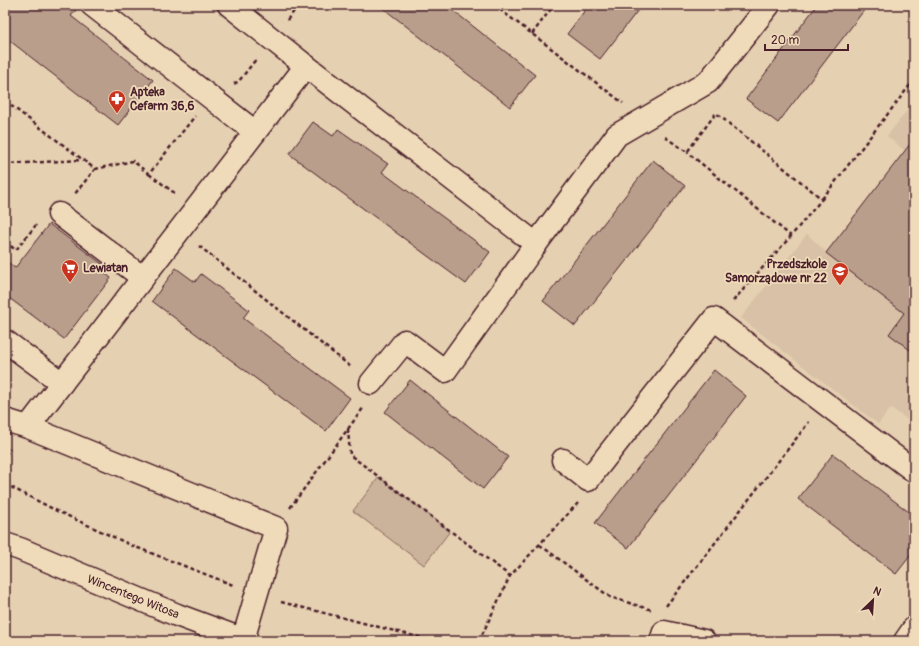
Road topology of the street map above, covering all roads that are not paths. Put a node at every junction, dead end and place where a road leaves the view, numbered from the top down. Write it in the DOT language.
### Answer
graph roads {
  1 [pos="92,5"];
  2 [pos="229,5"];
  3 [pos="770,5"];
  4 [pos="306,66"];
  5 [pos="255,132"];
  6 [pos="59,214"];
  7 [pos="536,244"];
  8 [pos="143,278"];
  9 [pos="5,341"];
  10 [pos="62,383"];
  11 [pos="371,383"];
  12 [pos="5,420"];
  13 [pos="28,427"];
  14 [pos="563,460"];
  15 [pos="914,471"];
  16 [pos="10,543"];
  17 [pos="914,628"];
  18 [pos="662,629"];
  19 [pos="245,640"];
  20 [pos="704,641"];
  21 [pos="905,641"];
  1 -- 5 [label="street"];
  2 -- 4 [label="street"];
  3 -- 7 [label="street"];
  4 -- 5 [label="street"];
  4 -- 7 [label="street"];
  5 -- 8 [label="street"];
  6 -- 8 [label="street"];
  7 -- 11 [label="street"];
  8 -- 10 [label="street"];
  9 -- 10 [label="street"];
  10 -- 13 [label="street"];
  12 -- 13 [label="street"];
  13 -- 19 [label="street"];
  14 -- 15 [label="street"];
  16 -- 19 [label="street, Wincentego Witosa"];
  17 -- 21 [label="street"];
  18 -- 20 [label="street"];
}
